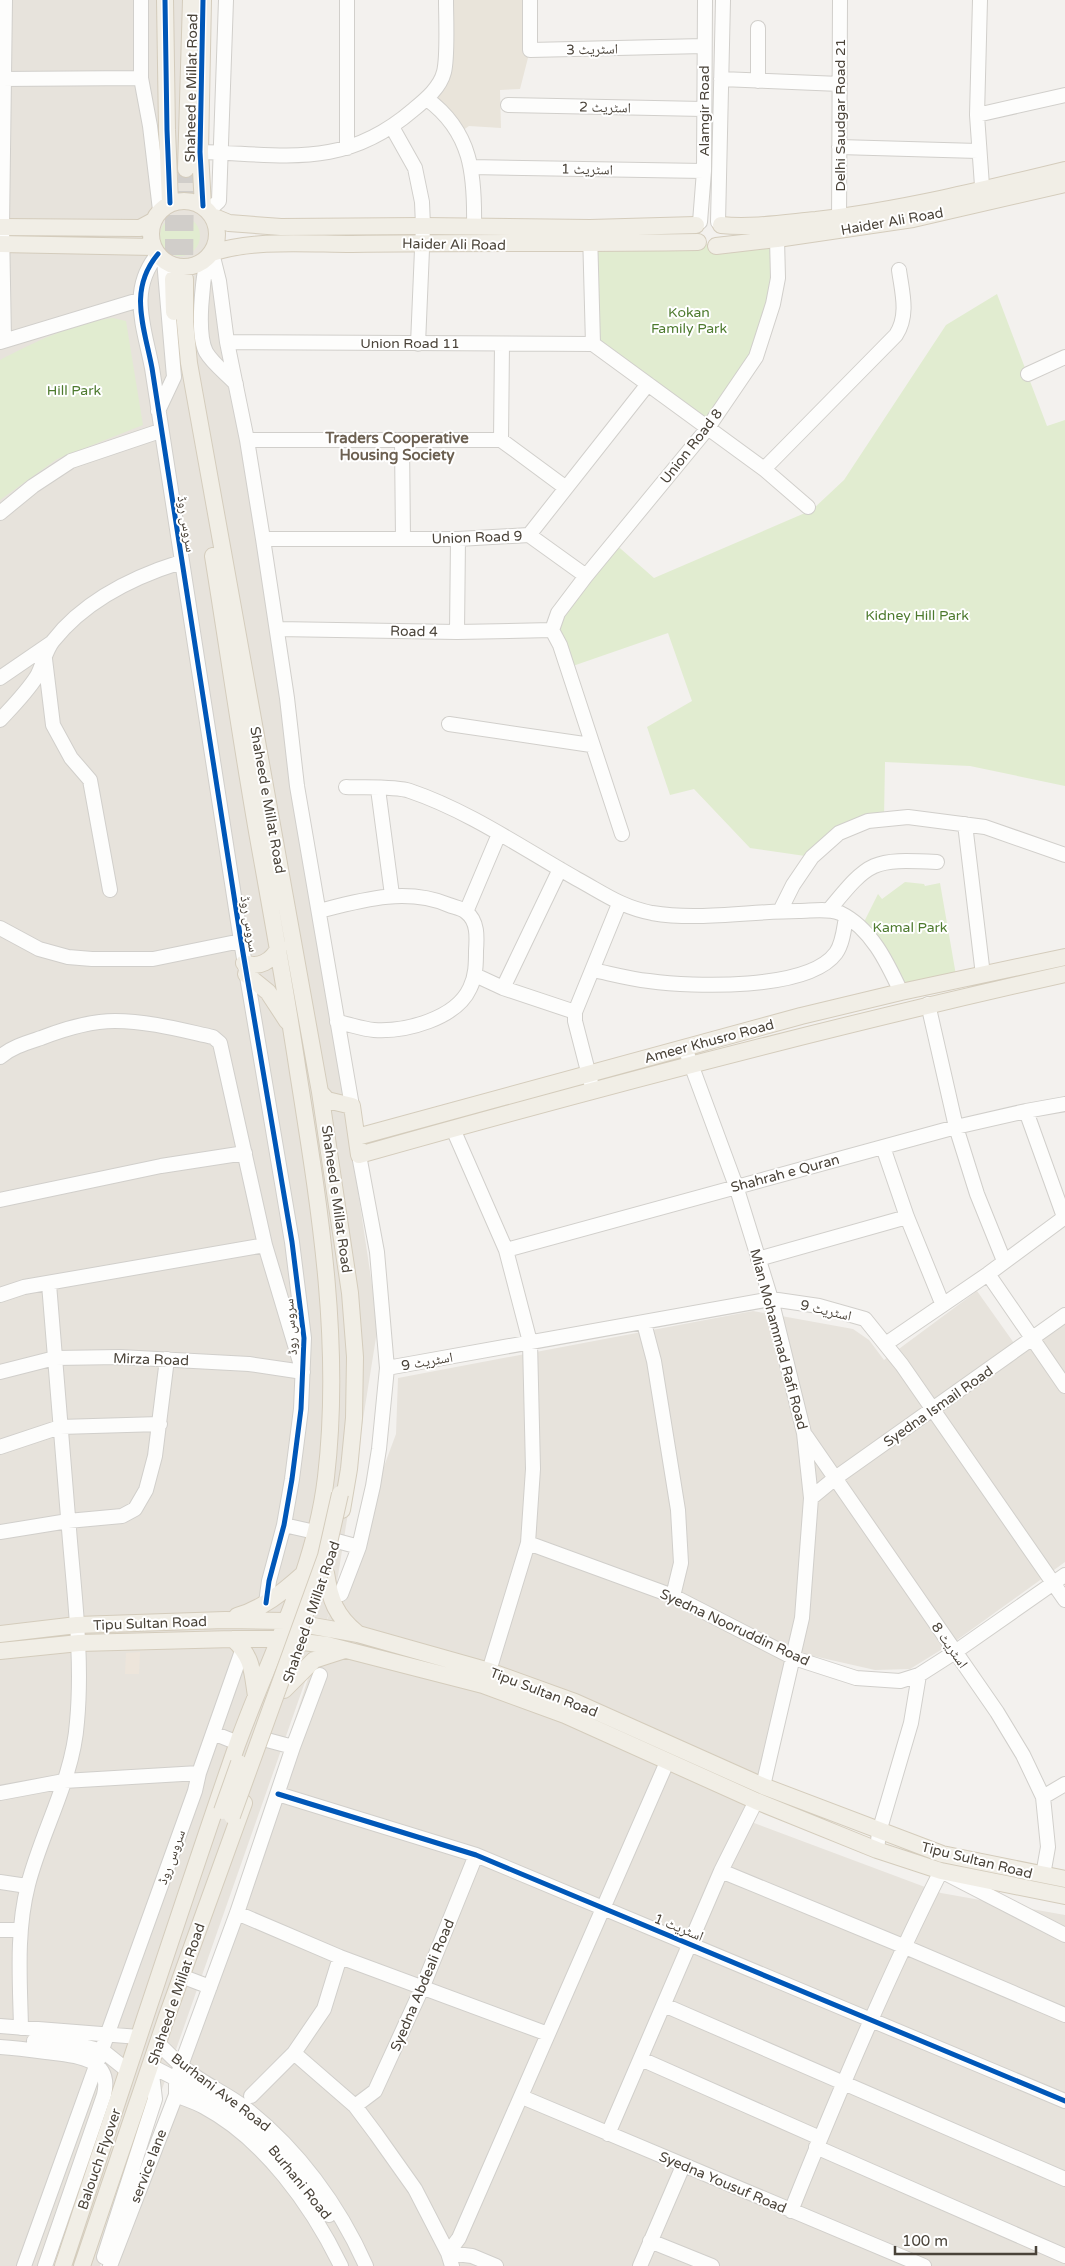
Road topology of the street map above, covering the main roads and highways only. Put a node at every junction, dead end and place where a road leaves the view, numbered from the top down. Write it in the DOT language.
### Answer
graph roads {
  1 [pos="165,0"];
  2 [pos="174,0"];
  3 [pos="191,0"];
  4 [pos="203,0"];
  5 [pos="1065,170"];
  6 [pos="202,179"];
  7 [pos="1065,184"];
  8 [pos="983,197"];
  9 [pos="163,206"];
  10 [pos="208,211"];
  11 [pos="698,224"];
  12 [pos="719,224"];
  13 [pos="839,224"];
  14 [pos="1,226"];
  15 [pos="698,242"];
  16 [pos="2,244"];
  17 [pos="716,246"];
  18 [pos="158,253"];
  19 [pos="210,256"];
  20 [pos="278,947"];
  21 [pos="1065,957"];
  22 [pos="1065,974"];
  23 [pos="292,1032"];
  24 [pos="320,1092"];
  25 [pos="352,1106"];
  26 [pos="326,1129"];
  27 [pos="357,1137"];
  28 [pos="337,1199"];
  29 [pos="324,1244"];
  30 [pos="335,1493"];
  31 [pos="303,1573"];
  32 [pos="326,1574"];
  33 [pos="288,1614"];
  34 [pos="310,1617"];
  35 [pos="225,1620"];
  36 [pos="0,1634"];
  37 [pos="358,1634"];
  38 [pos="279,1639"];
  39 [pos="302,1641"];
  40 [pos="238,1643"];
  41 [pos="347,1650"];
  42 [pos="0,1651"];
  43 [pos="270,1663"];
  44 [pos="293,1668"];
  45 [pos="284,1690"];
  46 [pos="256,1696"];
  47 [pos="676,1745"];
  48 [pos="667,1762"];
  49 [pos="227,1813"];
  50 [pos="942,1854"];
  51 [pos="941,1871"];
  52 [pos="1065,1879"];
  53 [pos="1065,1896"];
  54 [pos="161,1969"];
  55 [pos="180,1979"];
  56 [pos="136,2045"];
  57 [pos="139,2096"];
  58 [pos="63,2266"];
  59 [pos="82,2266"];
  1 -- 9 [label="main road, Shaheed e Millat Road"];
  2 -- 3 [label="main road, Shaheed e Millat Road"];
  4 -- 6 [label="main road, Shaheed e Millat Road"];
  5 -- 8 [label="main road, Haider Ali Road"];
  6 -- 9 [label="main road"];
  6 -- 10 [label="main road, Shaheed e Millat Road"];
  7 -- 8 [label="main road, Haider Ali Road"];
  8 -- 13 [label="main road, Haider Ali Road"];
  9 -- 10 [label="main road"];
  9 -- 14 [label="main road"];
  9 -- 18 [label="main road"];
  10 -- 11 [label="main road, Haider Ali Road"];
  10 -- 19 [label="main road"];
  12 -- 13 [label="main road, Haider Ali Road"];
  13 -- 17 [label="main road, Haider Ali Road"];
  15 -- 19 [label="main road, Haider Ali Road"];
  16 -- 18 [label="main road"];
  18 -- 19 [label="main road"];
  20 -- 23 [label="main road, Shaheed e Millat Road"];
  20 -- 23 [label="main road"];
  20 -- 24 [label="main road, Shaheed e Millat Road"];
  21 -- 27 [label="main road, Ameer Khusro Road"];
  22 -- 27 [label="main road, Ameer Khusro Road"];
  23 -- 29 [label="main road, Shaheed e Millat Road"];
  24 -- 25 [label="main road"];
  24 -- 26 [label="main road, Shaheed e Millat Road"];
  25 -- 26 [label="main road"];
  25 -- 27 [label="main road"];
  26 -- 28 [label="main road, Shaheed e Millat Road"];
  28 -- 30 [label="main road"];
  28 -- 32 [label="main road, Shaheed e Millat Road"];
  29 -- 30 [label="main road"];
  29 -- 31 [label="main road, Shaheed e Millat Road"];
  30 -- 49 [label="main road, bridge"];
  31 -- 33 [label="main road, Shaheed e Millat Road"];
  31 -- 35 [label="main road"];
  32 -- 34 [label="main road, Shaheed e Millat Road"];
  32 -- 37 [label="main road"];
  33 -- 34 [label="main road, Tipu Sultan Road"];
  33 -- 35 [label="main road, Tipu Sultan Road"];
  33 -- 38 [label="main road, Shaheed e Millat Road"];
  34 -- 37 [label="main road, Tipu Sultan Road"];
  34 -- 39 [label="main road, Shaheed e Millat Road"];
  35 -- 36 [label="main road, Tipu Sultan Road"];
  37 -- 47 [label="main road, Tipu Sultan Road"];
  38 -- 39 [label="main road, Tipu Sultan Road"];
  38 -- 40 [label="main road, Tipu Sultan Road"];
  38 -- 43 [label="main road, Shaheed e Millat Road"];
  39 -- 41 [label="main road, Tipu Sultan Road"];
  39 -- 44 [label="main road, Shaheed e Millat Road"];
  40 -- 42 [label="main road, Tipu Sultan Road"];
  40 -- 46 [label="main road"];
  41 -- 45 [label="main road"];
  41 -- 48 [label="main road, Tipu Sultan Road"];
  43 -- 44 [label="main road"];
  43 -- 46 [label="main road, Shaheed e Millat Road"];
  44 -- 45 [label="main road, Shaheed e Millat Road"];
  45 -- 55 [label="main road, Shaheed e Millat Road"];
  46 -- 54 [label="main road, Shaheed e Millat Road"];
  47 -- 48 [label="main road"];
  47 -- 50 [label="main road, Tipu Sultan Road"];
  48 -- 51 [label="main road, Tipu Sultan Road"];
  49 -- 54 [label="main road"];
  49 -- 55 [label="main road"];
  50 -- 51 [label="main road"];
  50 -- 52 [label="main road, Tipu Sultan Road"];
  51 -- 53 [label="main road, Tipu Sultan Road"];
  54 -- 56 [label="main road, Shaheed e Millat Road"];
  55 -- 57 [label="main road, Shaheed e Millat Road"];
  56 -- 58 [label="main road, Balouch Flyover"];
  57 -- 59 [label="main road, Balouch Flyover"];
}
